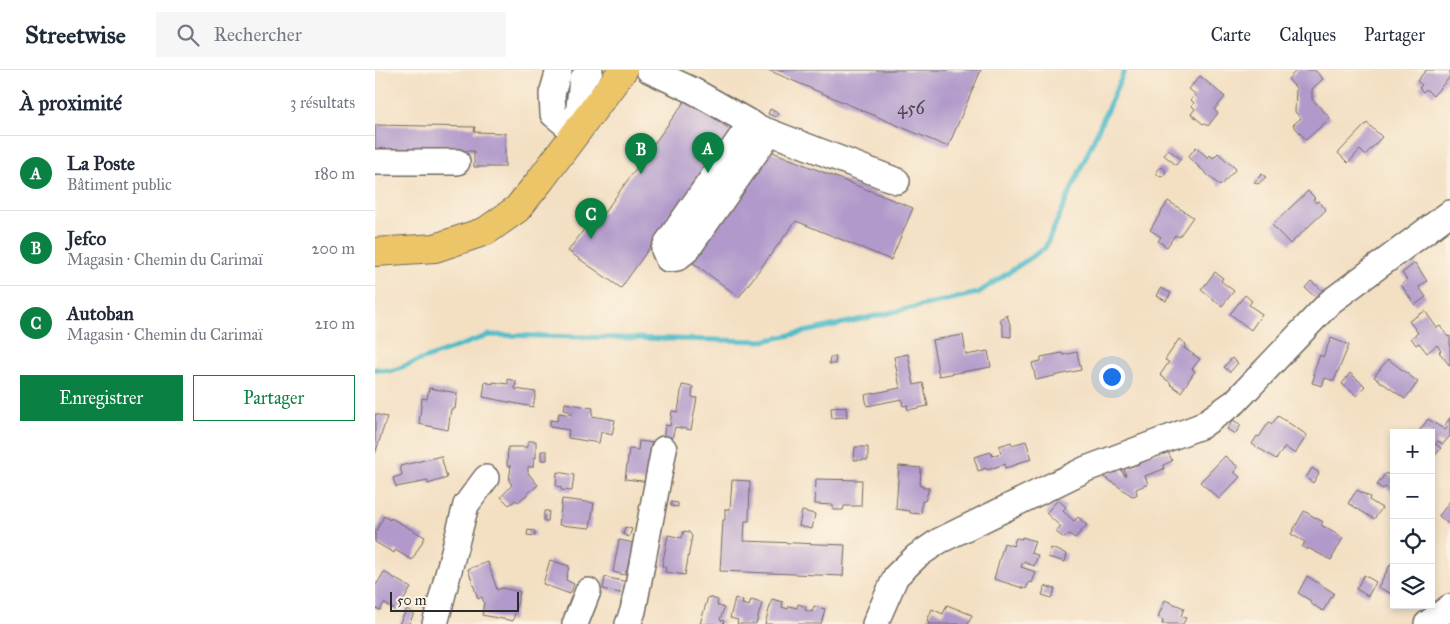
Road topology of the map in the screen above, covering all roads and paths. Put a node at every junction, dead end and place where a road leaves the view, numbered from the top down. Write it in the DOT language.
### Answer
graph roads {
  1 [pos="559,70"];
  2 [pos="589,70"];
  3 [pos="623,70"];
  4 [pos="649,70"];
  5 [pos="761,127"];
  6 [pos="576,133"];
  7 [pos="375,162"];
  8 [pos="457,162"];
  9 [pos="897,181"];
  10 [pos="1450,213"];
  11 [pos="375,252"];
  12 [pos="664,449"];
  13 [pos="486,478"];
  14 [pos="588,591"];
  15 [pos="1450,607"];
  16 [pos="435,624"];
  17 [pos="575,624"];
  18 [pos="628,624"];
  19 [pos="875,624"];
  20 [pos="1427,624"];
  1 -- 6 [label="street"];
  2 -- 6 [label="street"];
  3 -- 6 [label="main road"];
  4 -- 5 [label="street"];
  5 -- 5 [label="street"];
  5 -- 9 [label="street"];
  6 -- 11 [label="main road"];
  7 -- 8 [label="street"];
  10 -- 19 [label="street"];
  12 -- 18 [label="street"];
  13 -- 16 [label="street"];
  14 -- 17 [label="street"];
  15 -- 20 [label="street"];
}
